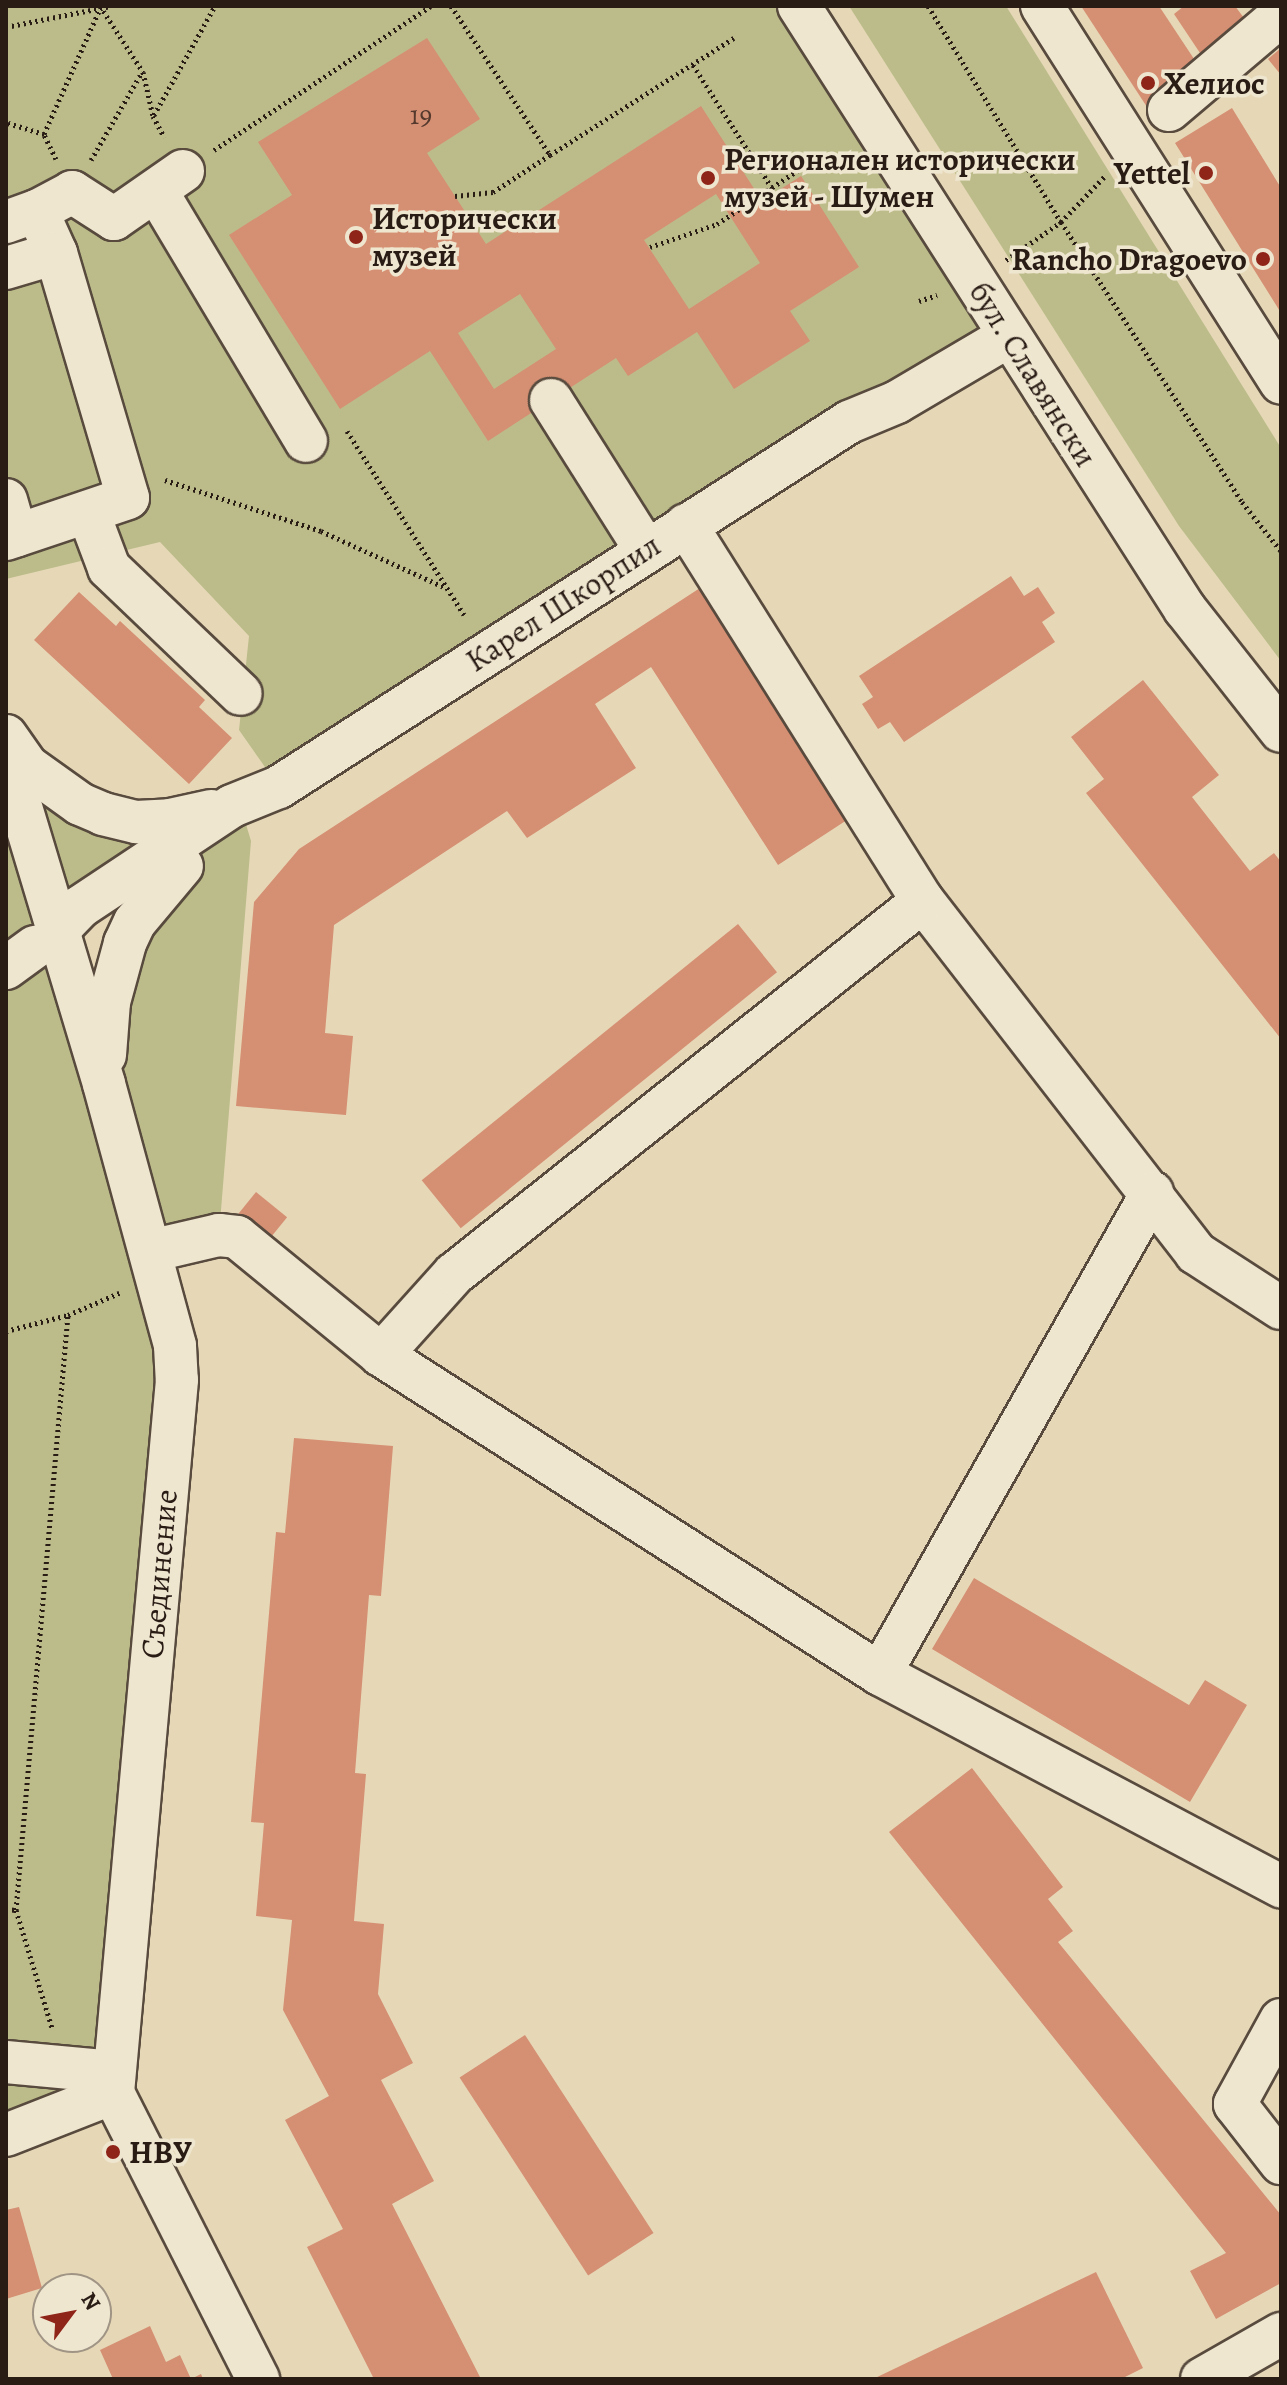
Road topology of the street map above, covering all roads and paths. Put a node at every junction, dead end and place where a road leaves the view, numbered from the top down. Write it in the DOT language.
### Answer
graph roads {
  1 [pos="111,6"];
  2 [pos="215,6"];
  3 [pos="431,6"];
  4 [pos="451,6"];
  5 [pos="799,6"];
  6 [pos="928,6"];
  7 [pos="1042,6"];
  8 [pos="100,7"];
  9 [pos="1281,15"];
  10 [pos="6,27"];
  11 [pos="734,38"];
  12 [pos="693,65"];
  13 [pos="143,72"];
  14 [pos="1169,110"];
  15 [pos="8,123"];
  16 [pos="44,134"];
  17 [pos="1135,150"];
  18 [pos="550,155"];
  19 [pos="812,161"];
  20 [pos="170,182"];
  21 [pos="772,188"];
  22 [pos="455,196"];
  23 [pos="38,208"];
  24 [pos="1061,222"];
  25 [pos="650,247"];
  26 [pos="56,253"];
  27 [pos="6,268"];
  28 [pos="974,282"];
  29 [pos="919,301"];
  30 [pos="1003,326"];
  31 [pos="1281,382"];
  32 [pos="551,400"];
  33 [pos="306,441"];
  34 [pos="164,479"];
  35 [pos="88,512"];
  36 [pos="9,525"];
  37 [pos="686,525"];
  38 [pos="646,550"];
  39 [pos="1281,551"];
  40 [pos="446,588"];
  41 [pos="241,694"];
  42 [pos="1281,731"];
  43 [pos="6,736"];
  44 [pos="6,757"];
  45 [pos="279,787"];
  46 [pos="232,806"];
  47 [pos="182,866"];
  48 [pos="923,901"];
  49 [pos="33,948"];
  50 [pos="104,1084"];
  51 [pos="1152,1193"];
  52 [pos="153,1264"];
  53 [pos="1281,1308"];
  54 [pos="68,1315"];
  55 [pos="6,1331"];
  56 [pos="381,1355"];
  57 [pos="880,1674"];
  58 [pos="1281,1886"];
  59 [pos="6,1909"];
  60 [pos="16,1910"];
  61 [pos="1281,2020"];
  62 [pos="6,2062"];
  63 [pos="64,2068"];
  64 [pos="113,2082"];
  65 [pos="6,2135"];
  66 [pos="1281,2163"];
  67 [pos="1281,2334"];
  68 [pos="258,2379"];
  69 [pos="1202,2379"];
  1 -- 8 [label="path"];
  2 -- 13 [label="path"];
  3 -- 20 [label="path"];
  4 -- 18 [label="path"];
  5 -- 28 [label="street, бул. Славянски"];
  6 -- 24 [label="path"];
  7 -- 17 [label="street"];
  8 -- 10 [label="path"];
  8 -- 13 [label="path"];
  8 -- 16 [label="path"];
  9 -- 14 [label="street"];
  11 -- 12 [label="path"];
  12 -- 18 [label="path"];
  12 -- 21 [label="path"];
  13 -- 23 [label="path"];
  15 -- 16 [label="path"];
  16 -- 23 [label="path"];
  17 -- 24 [label="path"];
  17 -- 31 [label="street"];
  18 -- 22 [label="path"];
  19 -- 21 [label="path"];
  20 -- 23 [label="street"];
  20 -- 33 [label="street"];
  21 -- 25 [label="path"];
  23 -- 26 [label="street"];
  24 -- 28 [label="path"];
  24 -- 39 [label="path"];
  26 -- 27 [label="street"];
  26 -- 35 [label="street"];
  28 -- 29 [label="path"];
  28 -- 30 [label="street, бул. Славянски"];
  30 -- 37 [label="street, Карел Шкорпил"];
  30 -- 42 [label="street, бул. Славянски"];
  32 -- 38 [label="street"];
  34 -- 40 [label="path"];
  35 -- 36 [label="street"];
  35 -- 41 [label="street"];
  37 -- 38 [label="street, Карел Шкорпил"];
  37 -- 48 [label="street"];
  38 -- 45 [label="street, Карел Шкорпил"];
  43 -- 46 [label="street"];
  44 -- 49 [label="street, Съединение"];
  45 -- 46 [label="street, Карел Шкорпил"];
  45 -- 47 [label="street, Карел Шкорпил"];
  46 -- 49 [label="street, Карел Шкорпил"];
  47 -- 49 [label="street, Карел Шкорпил"];
  47 -- 50 [label="street"];
  48 -- 51 [label="street"];
  48 -- 56 [label="street"];
  49 -- 50 [label="street, Съединение"];
  50 -- 52 [label="street, Съединение"];
  51 -- 53 [label="street"];
  51 -- 57 [label="street"];
  52 -- 54 [label="path"];
  52 -- 56 [label="street"];
  52 -- 64 [label="street, Съединение"];
  54 -- 55 [label="path"];
  54 -- 60 [label="path"];
  56 -- 57 [label="street"];
  57 -- 58 [label="street"];
  59 -- 60 [label="path"];
  60 -- 63 [label="path"];
  61 -- 66 [label="street"];
  62 -- 63 [label="street"];
  63 -- 64 [label="street"];
  64 -- 65 [label="street"];
  64 -- 68 [label="street"];
  67 -- 69 [label="street"];
}
